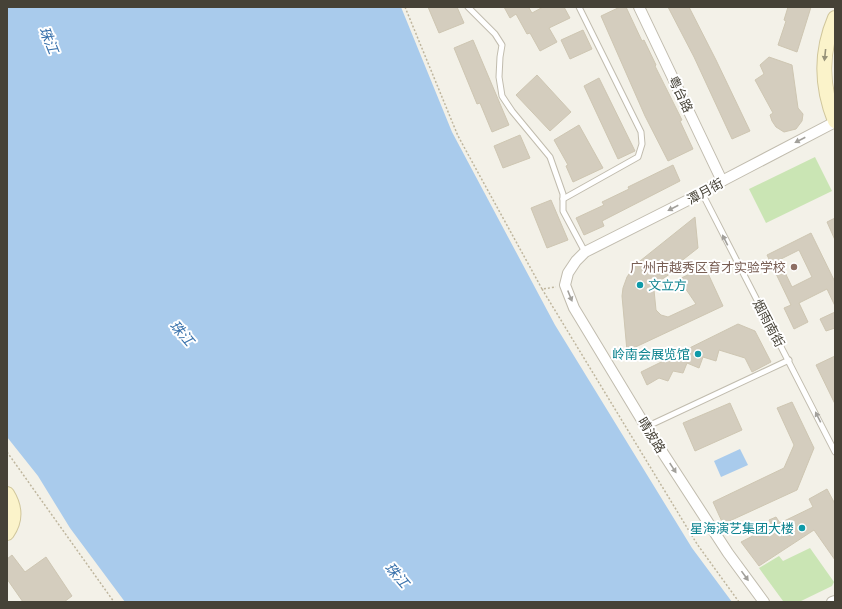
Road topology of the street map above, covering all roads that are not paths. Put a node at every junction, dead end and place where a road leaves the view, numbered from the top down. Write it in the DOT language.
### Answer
graph roads {
  1 [pos="468,7"];
  2 [pos="579,7"];
  3 [pos="639,7"];
  4 [pos="835,18"];
  5 [pos="835,122"];
  6 [pos="722,181"];
  7 [pos="702,194"];
  8 [pos="563,199"];
  9 [pos="585,252"];
  10 [pos="565,285"];
  11 [pos="789,360"];
  12 [pos="646,427"];
  13 [pos="835,452"];
  14 [pos="7,494"];
  15 [pos="7,533"];
  16 [pos="835,601"];
  17 [pos="764,602"];
  18 [pos="832,602"];
  1 -- 8 [label="lane"];
  2 -- 8 [label="lane"];
  3 -- 6 [label="street, 粤台路"];
  4 -- 5 [label="main road, one-way"];
  5 -- 6 [label="street, 潭月街, one-way"];
  6 -- 7 [label="street, 潭月街"];
  7 -- 9 [label="street, 潭月街, one-way"];
  11 -- 7 [label="lane, 烟雨南街, one-way"];
  8 -- 9 [label="lane"];
  9 -- 10 [label="street, 潭月街"];
  10 -- 12 [label="street, 晴波路, one-way"];
  11 -- 12 [label="lane"];
  13 -- 11 [label="lane, 烟雨南街, one-way"];
  12 -- 17 [label="street, 晴波路, one-way"];
  14 -- 15 [label="main road"];
  16 -- 18 [label="street"];
}
